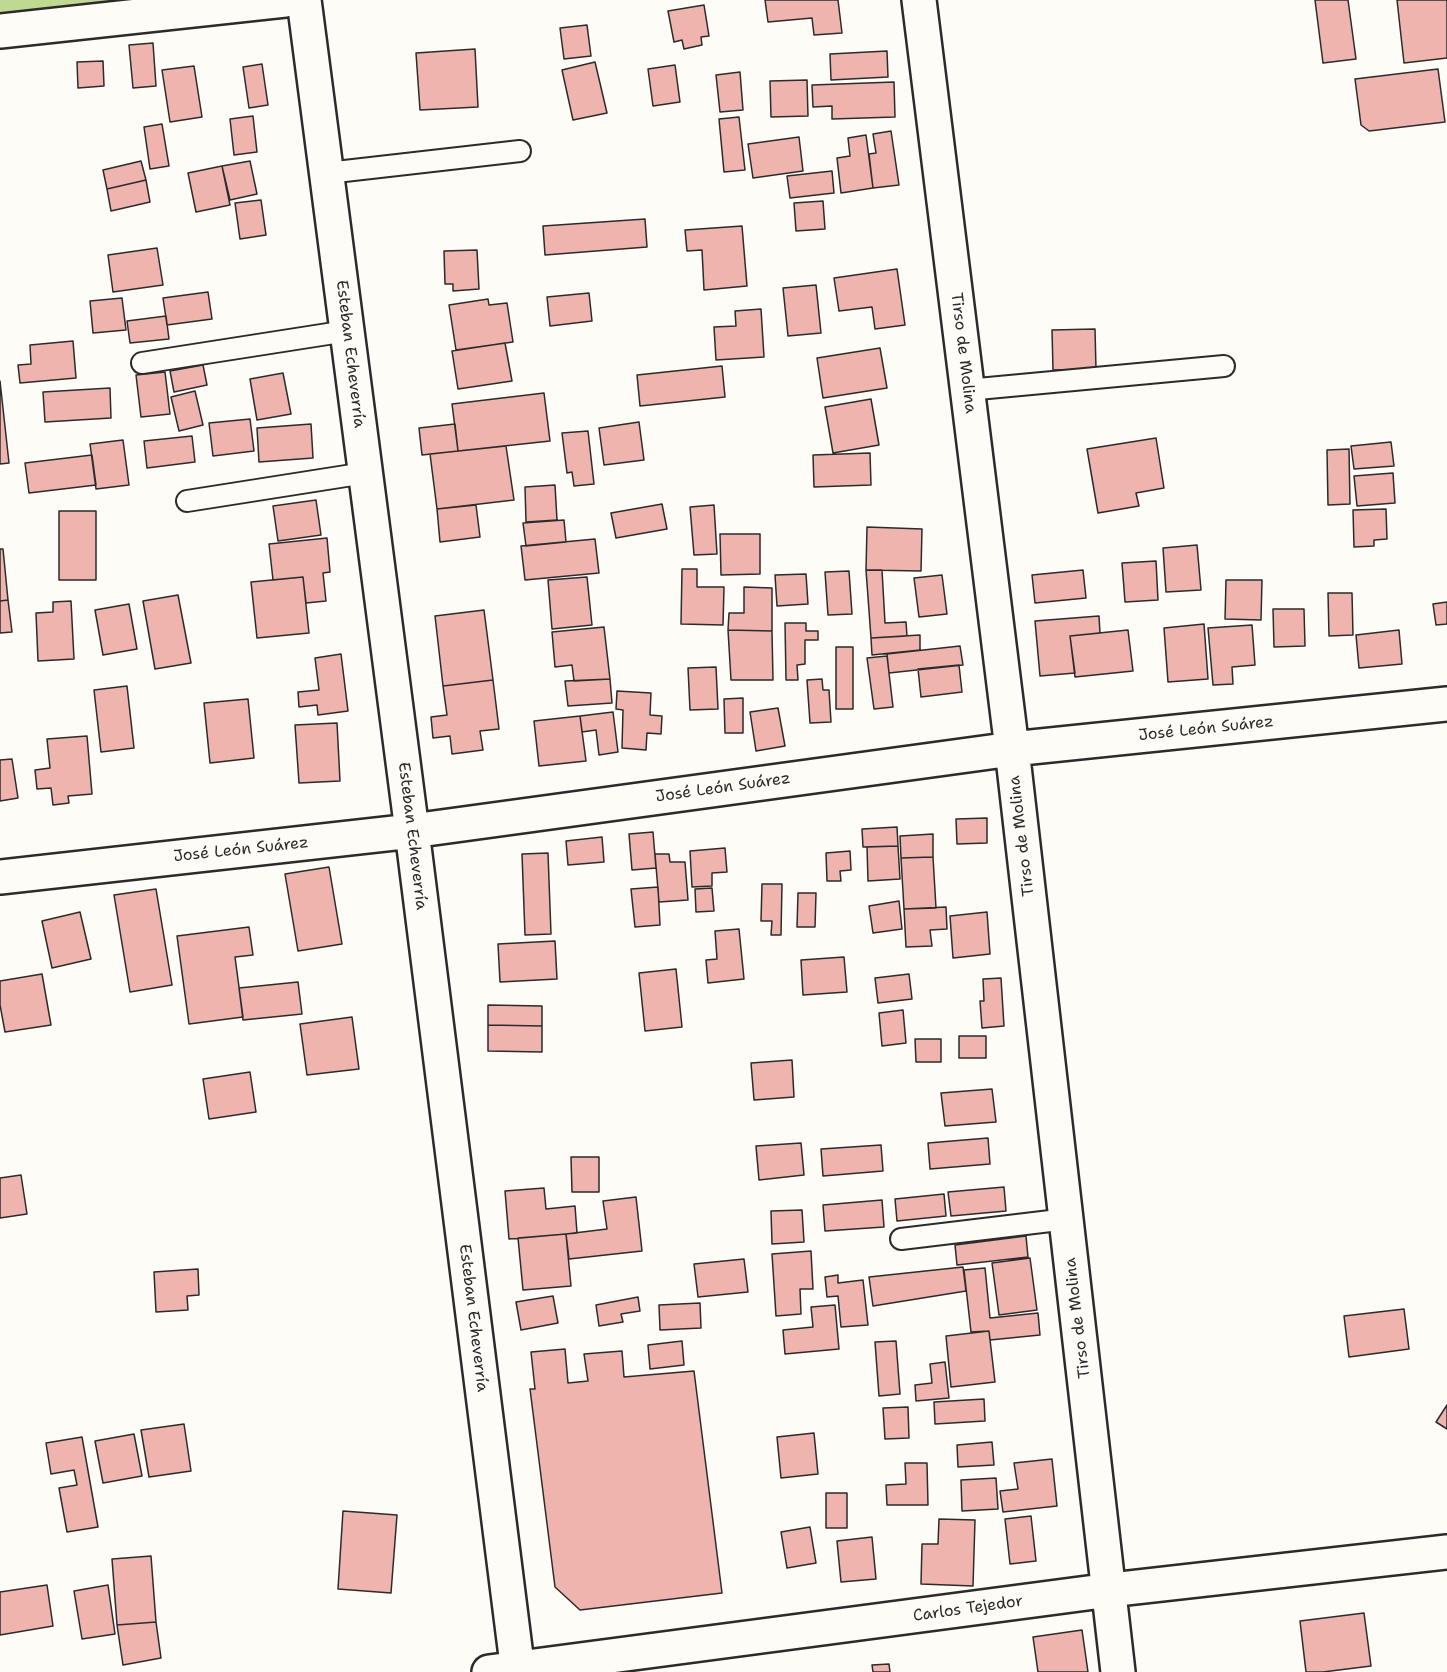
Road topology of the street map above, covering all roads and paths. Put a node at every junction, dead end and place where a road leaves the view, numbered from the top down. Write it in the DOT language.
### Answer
graph roads {
  1 [pos="285,0"];
  2 [pos="304,0"];
  3 [pos="920,0"];
  4 [pos="0,31"];
  5 [pos="520,151"];
  6 [pos="327,173"];
  7 [pos="347,331"];
  8 [pos="142,363"];
  9 [pos="1224,366"];
  10 [pos="967,390"];
  11 [pos="365,473"];
  12 [pos="187,501"];
  13 [pos="1447,704"];
  14 [pos="1012,748"];
  15 [pos="412,831"];
  16 [pos="0,877"];
  17 [pos="1066,1220"];
  18 [pos="901,1239"];
  19 [pos="1447,1552"];
  20 [pos="1110,1590"];
  21 [pos="508,1671"];
  22 [pos="1118,1672"];
  1 -- 4 [label="street"];
  2 -- 6 [label="street, Esteban Echeverría"];
  3 -- 10 [label="street, Tirso de Molina"];
  5 -- 6 [label="lane"];
  6 -- 7 [label="street, Esteban Echeverría"];
  7 -- 8 [label="lane"];
  7 -- 11 [label="street, Esteban Echeverría"];
  9 -- 10 [label="lane"];
  10 -- 14 [label="street, Tirso de Molina"];
  11 -- 12 [label="lane"];
  11 -- 15 [label="street, Esteban Echeverría"];
  13 -- 14 [label="street, José León Suárez"];
  14 -- 15 [label="street, José León Suárez"];
  14 -- 17 [label="street, Tirso de Molina"];
  15 -- 16 [label="street, José León Suárez"];
  15 -- 21 [label="street, Esteban Echeverría"];
  17 -- 18 [label="lane"];
  17 -- 20 [label="street, Tirso de Molina"];
  19 -- 20 [label="street, Carlos Tejedor"];
  20 -- 21 [label="street, Carlos Tejedor"];
  20 -- 22 [label="street, Tirso de Molina"];
}
